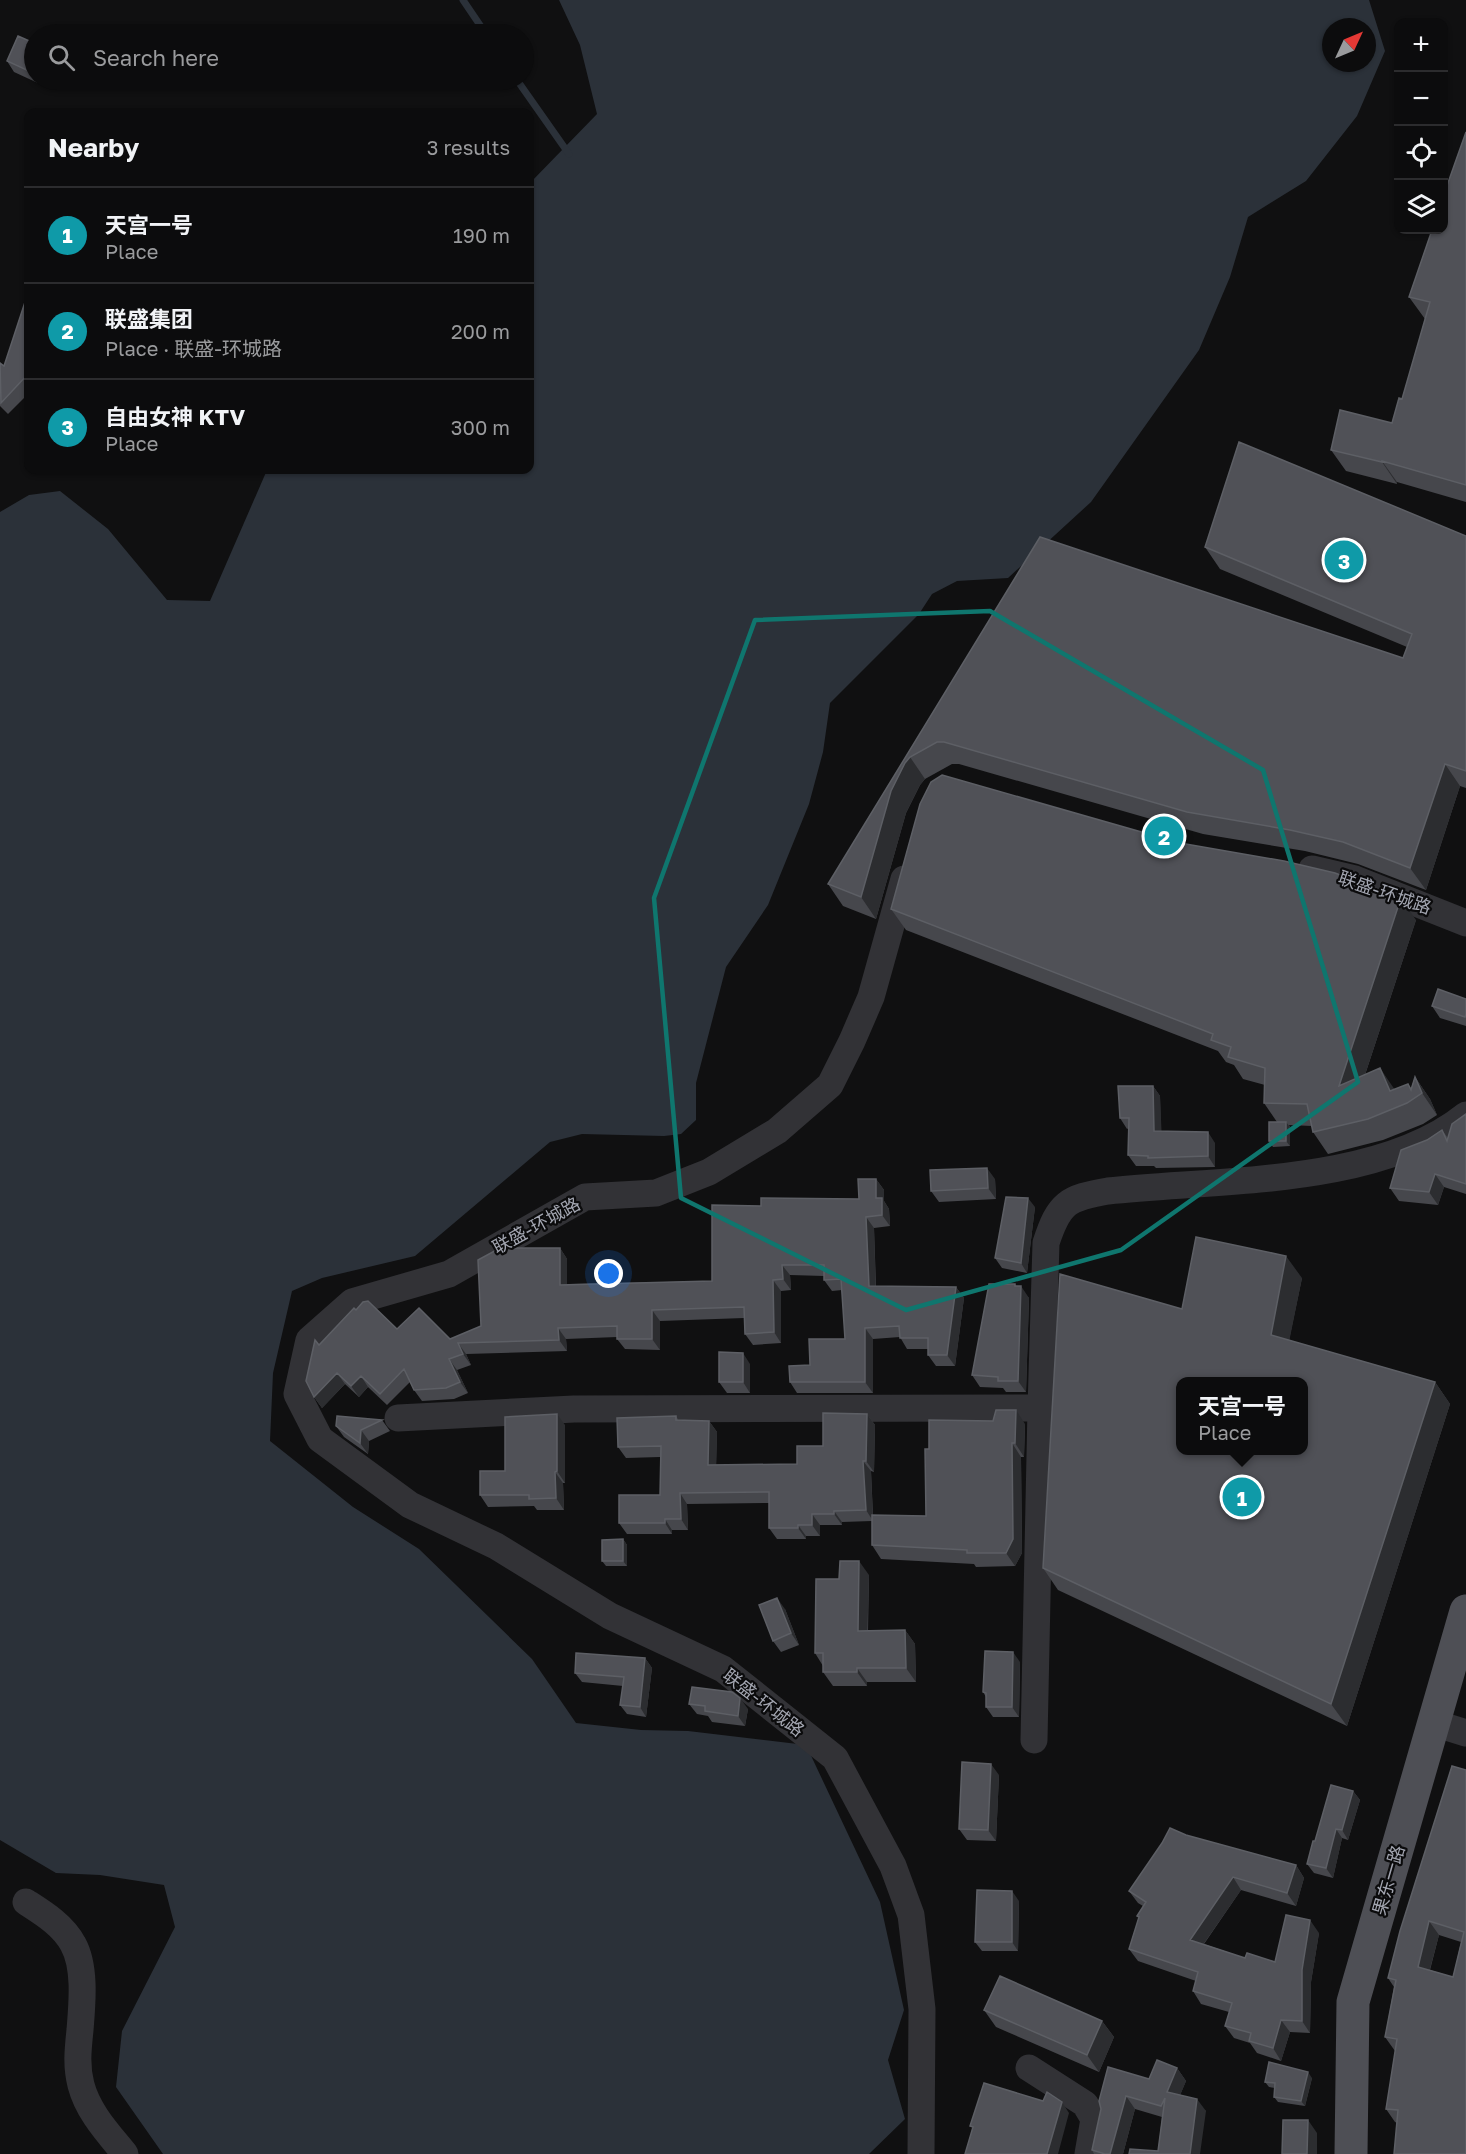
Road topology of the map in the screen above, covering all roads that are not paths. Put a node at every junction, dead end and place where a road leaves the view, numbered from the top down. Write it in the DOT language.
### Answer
graph roads {
  1 [pos="910,854"];
  2 [pos="1290,865"];
  3 [pos="1466,923"];
  4 [pos="1466,1115"];
  5 [pos="1041,1407"];
  6 [pos="398,1418"];
  7 [pos="1466,1611"];
  8 [pos="1434,1723"];
  9 [pos="1466,1733"];
  10 [pos="1034,1740"];
  11 [pos="26,1902"];
  12 [pos="1029,2068"];
  13 [pos="125,2154"];
  14 [pos="921,2154"];
  15 [pos="1088,2154"];
  16 [pos="1351,2154"];
  1 -- 14 [label="street, 联盛-环城路"];
  2 -- 3 [label="street, 联盛-环城路"];
  4 -- 5 [label="street"];
  5 -- 6 [label="street"];
  5 -- 10 [label="street"];
  7 -- 8 [label="main road, 果东一路"];
  8 -- 9 [label="street"];
  8 -- 16 [label="main road, 果东一路"];
  11 -- 13 [label="street"];
  12 -- 15 [label="street"];
}
